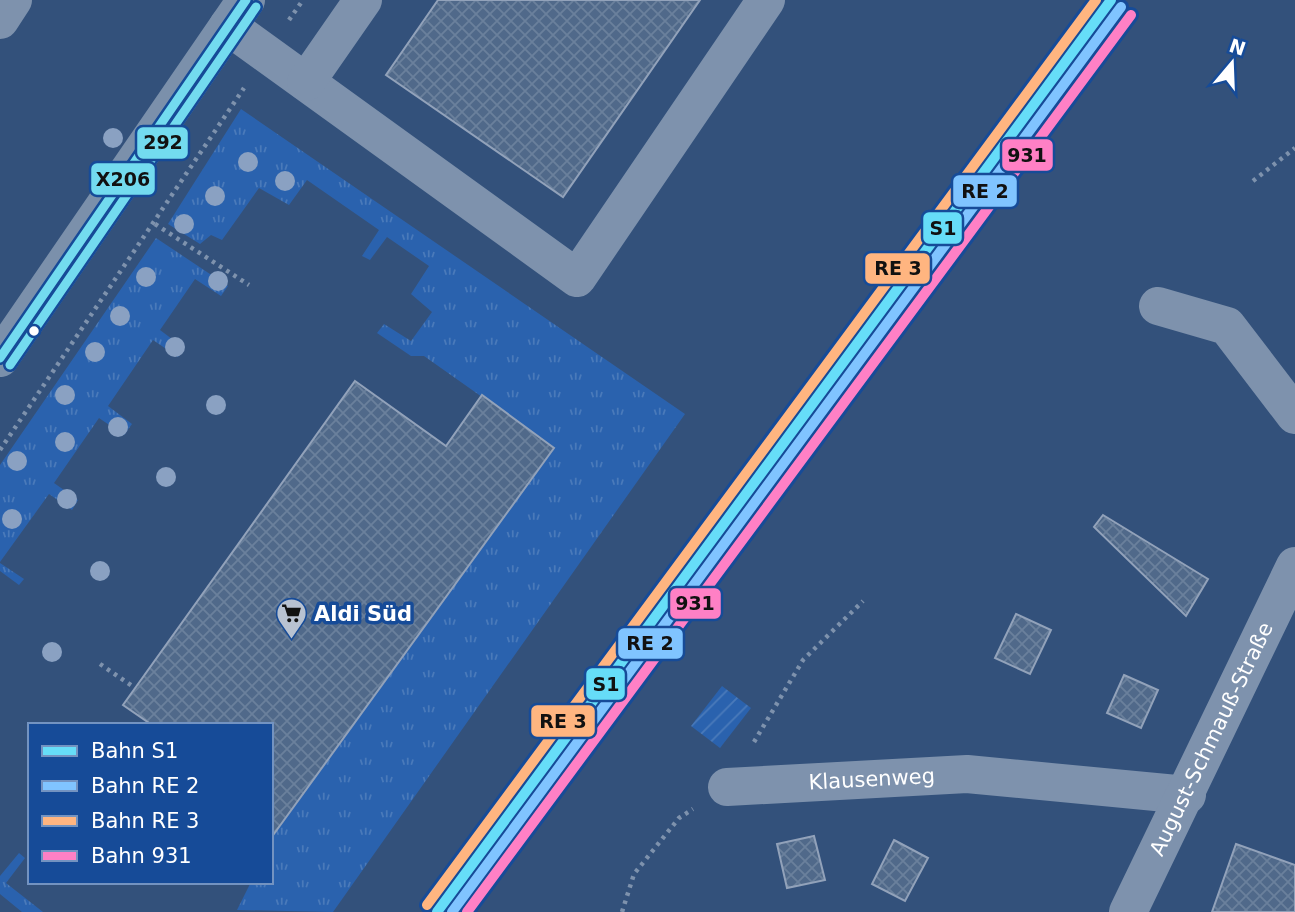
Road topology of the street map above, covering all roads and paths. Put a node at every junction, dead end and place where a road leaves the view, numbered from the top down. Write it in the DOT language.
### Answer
graph roads {
  1 [pos="13,0"];
  2 [pos="303,0"];
  3 [pos="363,0"];
  4 [pos="766,0"];
  5 [pos="237,13"];
  6 [pos="0,20"];
  7 [pos="266,54"];
  8 [pos="306,82"];
  9 [pos="1295,148"];
  10 [pos="1253,181"];
  11 [pos="155,224"];
  12 [pos="249,285"];
  13 [pos="1158,306"];
  14 [pos="60,349"];
  15 [pos="69,351"];
  16 [pos="0,358"];
  17 [pos="1295,415"];
  18 [pos="0,450"];
  19 [pos="1295,566"];
  20 [pos="863,601"];
  21 [pos="100,664"];
  22 [pos="135,688"];
  23 [pos="727,787"];
  24 [pos="1186,795"];
  25 [pos="622,912"];
  26 [pos="1128,912"];
  1 -- 6 [label="street"];
  2 -- 7 [label="path"];
  3 -- 8 [label="street"];
  4 -- 8 [label="street"];
  5 -- 7 [label="street"];
  5 -- 16 [label="main road"];
  7 -- 8 [label="street"];
  7 -- 11 [label="path"];
  9 -- 10 [label="path"];
  11 -- 12 [label="path"];
  11 -- 15 [label="path"];
  13 -- 17 [label="street"];
  14 -- 15 [label="path"];
  15 -- 18 [label="path"];
  19 -- 24 [label="street, August-Schmauß-Straße"];
  20 -- 23 [label="path"];
  21 -- 22 [label="path"];
  23 -- 24 [label="street, Klausenweg"];
  23 -- 25 [label="path"];
  24 -- 26 [label="street, August-Schmauß-Straße"];
}
